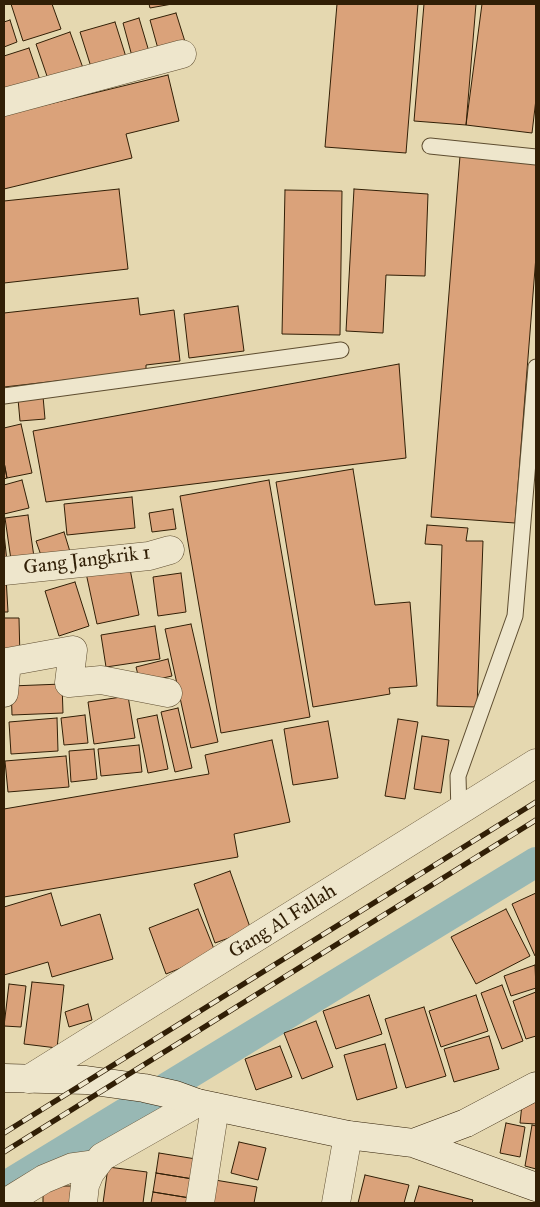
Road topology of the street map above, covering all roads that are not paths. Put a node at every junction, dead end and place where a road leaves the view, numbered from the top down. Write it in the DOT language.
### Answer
graph roads {
  1 [pos="182,54"];
  2 [pos="4,102"];
  3 [pos="430,146"];
  4 [pos="536,157"];
  5 [pos="341,350"];
  6 [pos="536,367"];
  7 [pos="4,396"];
  8 [pos="170,550"];
  9 [pos="4,571"];
  10 [pos="4,693"];
  11 [pos="168,693"];
  12 [pos="536,763"];
  13 [pos="459,813"];
  14 [pos="16,1078"];
  15 [pos="536,1086"];
  16 [pos="196,1101"];
  17 [pos="348,1135"];
  18 [pos="413,1143"];
  19 [pos="94,1164"];
  20 [pos="536,1187"];
  21 [pos="5,1203"];
  22 [pos="83,1203"];
  23 [pos="200,1203"];
  24 [pos="336,1203"];
  1 -- 2 [label="street"];
  3 -- 4 [label="lane"];
  5 -- 7 [label="lane"];
  6 -- 13 [label="lane"];
  8 -- 9 [label="street, Gang Jangkrik 1"];
  10 -- 11 [label="street"];
  12 -- 13 [label="street, Gang Al Fallah"];
  13 -- 14 [label="street, Gang Al Fallah"];
  14 -- 16 [label="street"];
  15 -- 18 [label="street"];
  16 -- 17 [label="street"];
  16 -- 19 [label="street"];
  16 -- 23 [label="street"];
  17 -- 18 [label="street"];
  17 -- 24 [label="street"];
  18 -- 20 [label="street"];
  19 -- 21 [label="street"];
  19 -- 22 [label="street"];
}
